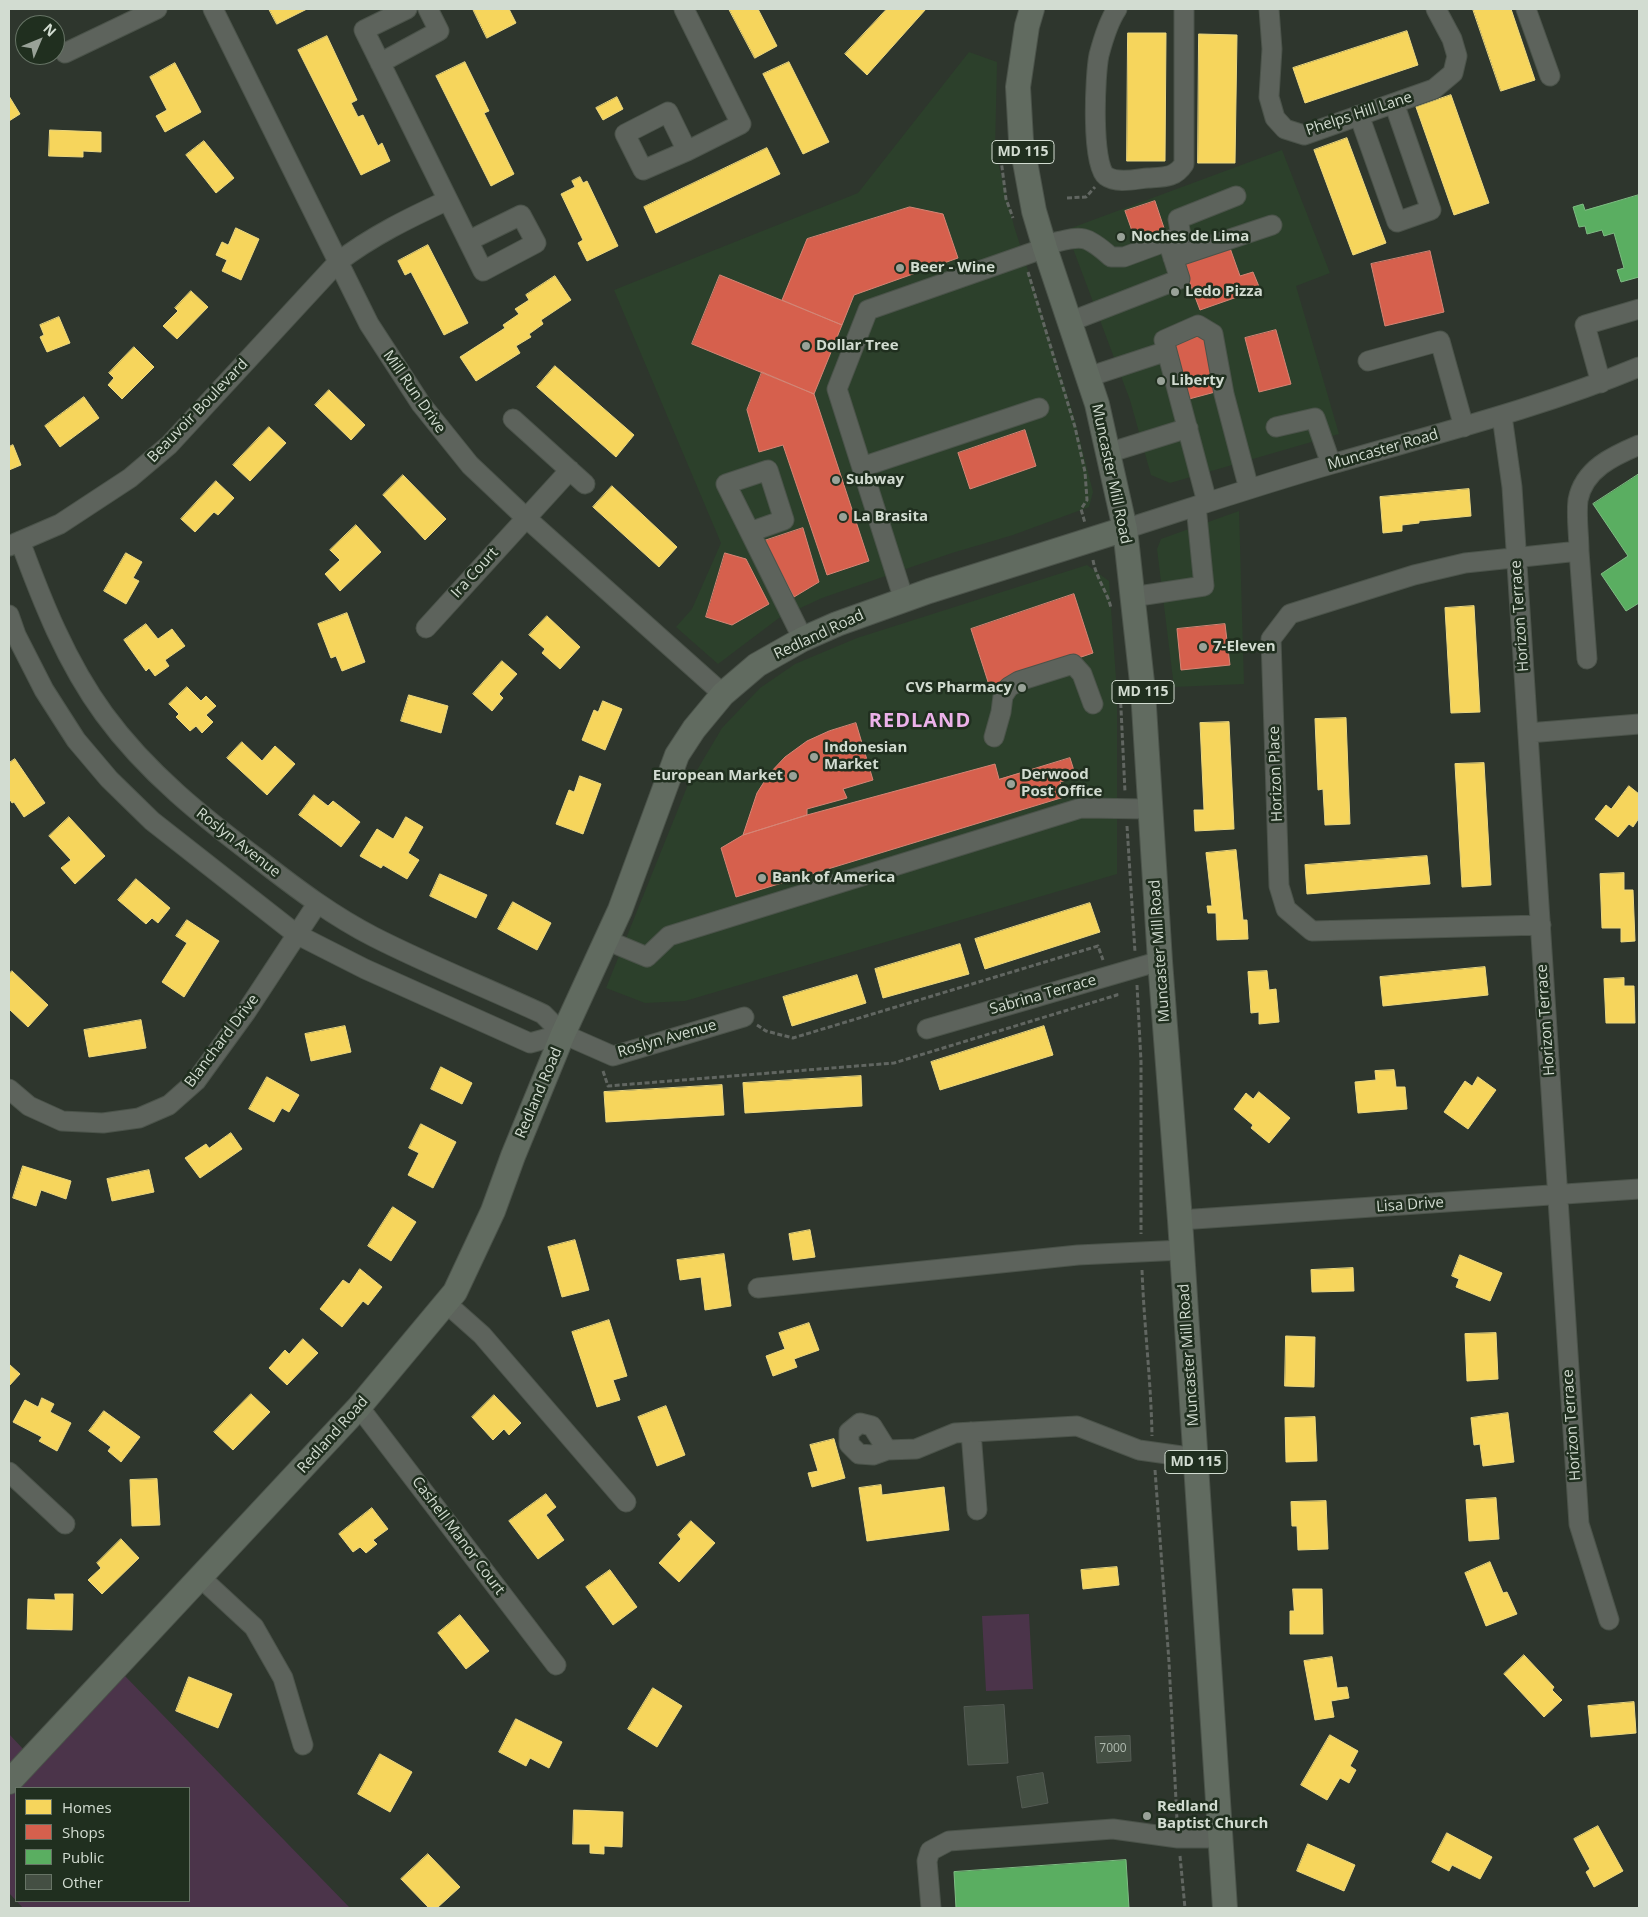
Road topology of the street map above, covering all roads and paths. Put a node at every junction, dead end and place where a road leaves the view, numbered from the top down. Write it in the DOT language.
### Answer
graph roads {
  1 [pos="157,9"];
  2 [pos="212,9"];
  3 [pos="407,9"];
  4 [pos="428,9"];
  5 [pos="684,9"];
  6 [pos="1032,9"];
  7 [pos="1117,9"];
  8 [pos="1184,9"];
  9 [pos="1270,9"];
  10 [pos="1436,9"];
  11 [pos="1526,9"];
  12 [pos="65,53"];
  13 [pos="380,63"];
  14 [pos="1550,76"];
  15 [pos="1394,103"];
  16 [pos="1359,115"];
  17 [pos="998,135"];
  18 [pos="687,152"];
  19 [pos="1105,176"];
  20 [pos="1236,196"];
  21 [pos="1067,198"];
  22 [pos="448,200"];
  23 [pos="1015,224"];
  24 [pos="1272,226"];
  25 [pos="1181,236"];
  26 [pos="468,241"];
  27 [pos="1038,249"];
  28 [pos="1173,258"];
  29 [pos="338,262"];
  30 [pos="1639,309"];
  31 [pos="1069,322"];
  32 [pos="1167,351"];
  33 [pos="1368,361"];
  34 [pos="1639,367"];
  35 [pos="1088,377"];
  36 [pos="1601,383"];
  37 [pos="1038,408"];
  38 [pos="1502,416"];
  39 [pos="513,419"];
  40 [pos="1276,427"];
  41 [pos="1464,427"];
  42 [pos="1188,428"];
  43 [pos="1639,445"];
  44 [pos="1108,453"];
  45 [pos="1331,464"];
  46 [pos="862,467"];
  47 [pos="570,470"];
  48 [pos="585,484"];
  49 [pos="1249,489"];
  50 [pos="1202,504"];
  51 [pos="525,518"];
  52 [pos="1125,529"];
  53 [pos="750,532"];
  54 [pos="1089,541"];
  55 [pos="14,544"];
  56 [pos="1579,551"];
  57 [pos="1516,558"];
  58 [pos="1132,596"];
  59 [pos="904,600"];
  60 [pos="1113,613"];
  61 [pos="9,615"];
  62 [pos="426,628"];
  63 [pos="803,639"];
  64 [pos="1586,659"];
  65 [pos="1120,687"];
  66 [pos="723,694"];
  67 [pos="1093,704"];
  68 [pos="1639,724"];
  69 [pos="1528,733"];
  70 [pos="994,737"];
  71 [pos="1126,809"];
  72 [pos="1150,809"];
  73 [pos="317,904"];
  74 [pos="1540,925"];
  75 [pos="296,934"];
  76 [pos="606,940"];
  77 [pos="1160,961"];
  78 [pos="1137,968"];
  79 [pos="1110,976"];
  80 [pos="744,1017"];
  81 [pos="927,1029"];
  82 [pos="563,1034"];
  83 [pos="594,1048"];
  84 [pos="9,1089"];
  85 [pos="1639,1189"];
  86 [pos="1557,1195"];
  87 [pos="1180,1220"];
  88 [pos="1182,1250"];
  89 [pos="1142,1252"];
  90 [pos="758,1288"];
  91 [pos="446,1304"];
  92 [pos="359,1407"];
  93 [pos="971,1432"];
  94 [pos="887,1450"];
  95 [pos="1153,1452"];
  96 [pos="1196,1458"];
  97 [pos="9,1472"];
  98 [pos="626,1502"];
  99 [pos="977,1510"];
  100 [pos="65,1524"];
  101 [pos="201,1578"];
  102 [pos="1609,1620"];
  103 [pos="556,1665"];
  104 [pos="303,1745"];
  105 [pos="9,1782"];
  106 [pos="1178,1838"];
  107 [pos="1220,1838"];
  108 [pos="931,1908"];
  109 [pos="1185,1908"];
  110 [pos="1225,1908"];
  1 -- 12 [label="street"];
  2 -- 29 [label="street, Mill Run Drive"];
  3 -- 13 [label="street"];
  4 -- 13 [label="street"];
  5 -- 18 [label="street"];
  6 -- 27 [label="main road, Muncaster Mill Road / MD 115"];
  7 -- 19 [label="street"];
  8 -- 19 [label="street"];
  9 -- 16 [label="street, Phelps Hill Lane"];
  10 -- 15 [label="street, Phelps Hill Lane"];
  11 -- 14 [label="street"];
  13 -- 22 [label="street"];
  15 -- 16 [label="street, Phelps Hill Lane"];
  15 -- 16 [label="street"];
  17 -- 23 [label="path"];
  19 -- 21 [label="path"];
  20 -- 25 [label="street"];
  22 -- 26 [label="street"];
  22 -- 29 [label="street, Beauvoir Boulevard"];
  24 -- 28 [label="street"];
  25 -- 27 [label="street"];
  25 -- 28 [label="street"];
  27 -- 31 [label="main road, Muncaster Mill Road / MD 115"];
  27 -- 46 [label="street"];
  27 -- 54 [label="path"];
  28 -- 31 [label="street"];
  29 -- 51 [label="street, Mill Run Drive"];
  29 -- 55 [label="street, Beauvoir Boulevard"];
  30 -- 36 [label="street"];
  31 -- 35 [label="main road, Muncaster Mill Road / MD 115"];
  32 -- 35 [label="street"];
  32 -- 42 [label="street"];
  32 -- 49 [label="street"];
  33 -- 41 [label="street"];
  34 -- 36 [label="street, Muncaster Road"];
  35 -- 44 [label="main road, Muncaster Mill Road / MD 115"];
  36 -- 38 [label="street, Muncaster Road"];
  37 -- 46 [label="street"];
  38 -- 41 [label="street, Muncaster Road"];
  38 -- 57 [label="street, Horizon Terrace"];
  39 -- 47 [label="street"];
  40 -- 45 [label="street"];
  41 -- 45 [label="street, Muncaster Road"];
  42 -- 44 [label="street"];
  42 -- 50 [label="street"];
  43 -- 56 [label="street"];
  44 -- 52 [label="main road, Muncaster Mill Road / MD 115"];
  45 -- 49 [label="street, Muncaster Road"];
  46 -- 59 [label="street"];
  47 -- 48 [label="street"];
  47 -- 51 [label="street, Ira Court"];
  49 -- 50 [label="street, Muncaster Road"];
  50 -- 52 [label="street, Muncaster Road"];
  50 -- 58 [label="street"];
  51 -- 62 [label="street, Ira Court"];
  51 -- 66 [label="street, Mill Run Drive"];
  52 -- 54 [label="main road, Redland Road"];
  52 -- 58 [label="main road, Muncaster Mill Road / MD 115"];
  53 -- 63 [label="street"];
  54 -- 59 [label="main road, Redland Road"];
  54 -- 60 [label="path"];
  55 -- 73 [label="street, Roslyn Avenue"];
  56 -- 57 [label="street, Horizon Place"];
  56 -- 64 [label="street"];
  57 -- 69 [label="street, Horizon Terrace"];
  57 -- 74 [label="street, Horizon Place"];
  58 -- 72 [label="main road, Muncaster Mill Road / MD 115"];
  59 -- 63 [label="main road, Redland Road"];
  61 -- 75 [label="street"];
  63 -- 66 [label="main road, Redland Road"];
  65 -- 71 [label="path"];
  66 -- 76 [label="main road, Redland Road"];
  67 -- 70 [label="street"];
  68 -- 69 [label="street"];
  69 -- 74 [label="street, Horizon Terrace"];
  71 -- 72 [label="street"];
  71 -- 76 [label="street"];
  71 -- 78 [label="path"];
  72 -- 77 [label="main road, Muncaster Mill Road / MD 115"];
  73 -- 75 [label="street, Blanchard Drive"];
  73 -- 82 [label="street, Roslyn Avenue"];
  74 -- 86 [label="street, Horizon Terrace"];
  75 -- 82 [label="street"];
  75 -- 84 [label="street, Blanchard Drive"];
  76 -- 82 [label="main road, Redland Road"];
  77 -- 78 [label="street, Sabrina Terrace"];
  77 -- 87 [label="main road, Muncaster Mill Road / MD 115"];
  78 -- 79 [label="street, Sabrina Terrace"];
  78 -- 89 [label="path"];
  79 -- 80 [label="path"];
  79 -- 81 [label="street, Sabrina Terrace"];
  79 -- 83 [label="path"];
  80 -- 83 [label="street, Roslyn Avenue"];
  82 -- 83 [label="street, Roslyn Avenue"];
  82 -- 91 [label="main road, Redland Road"];
  85 -- 86 [label="street, Lisa Drive"];
  86 -- 87 [label="street, Lisa Drive"];
  86 -- 102 [label="street, Horizon Terrace"];
  87 -- 88 [label="main road, Muncaster Mill Road / MD 115"];
  88 -- 89 [label="street"];
  88 -- 96 [label="main road, Muncaster Mill Road / MD 115"];
  89 -- 90 [label="street"];
  89 -- 95 [label="path"];
  91 -- 92 [label="main road, Redland Road"];
  91 -- 98 [label="street"];
  92 -- 101 [label="main road, Redland Road"];
  92 -- 103 [label="street, Cashell Manor Court"];
  93 -- 94 [label="street"];
  93 -- 95 [label="street"];
  93 -- 99 [label="street"];
  95 -- 96 [label="street"];
  95 -- 106 [label="path"];
  96 -- 107 [label="main road, Muncaster Mill Road / MD 115"];
  97 -- 100 [label="street"];
  101 -- 104 [label="street"];
  101 -- 105 [label="main road, Redland Road"];
  106 -- 107 [label="street"];
  106 -- 108 [label="street"];
  106 -- 109 [label="path"];
  107 -- 110 [label="main road, Muncaster Mill Road / MD 115"];
}
